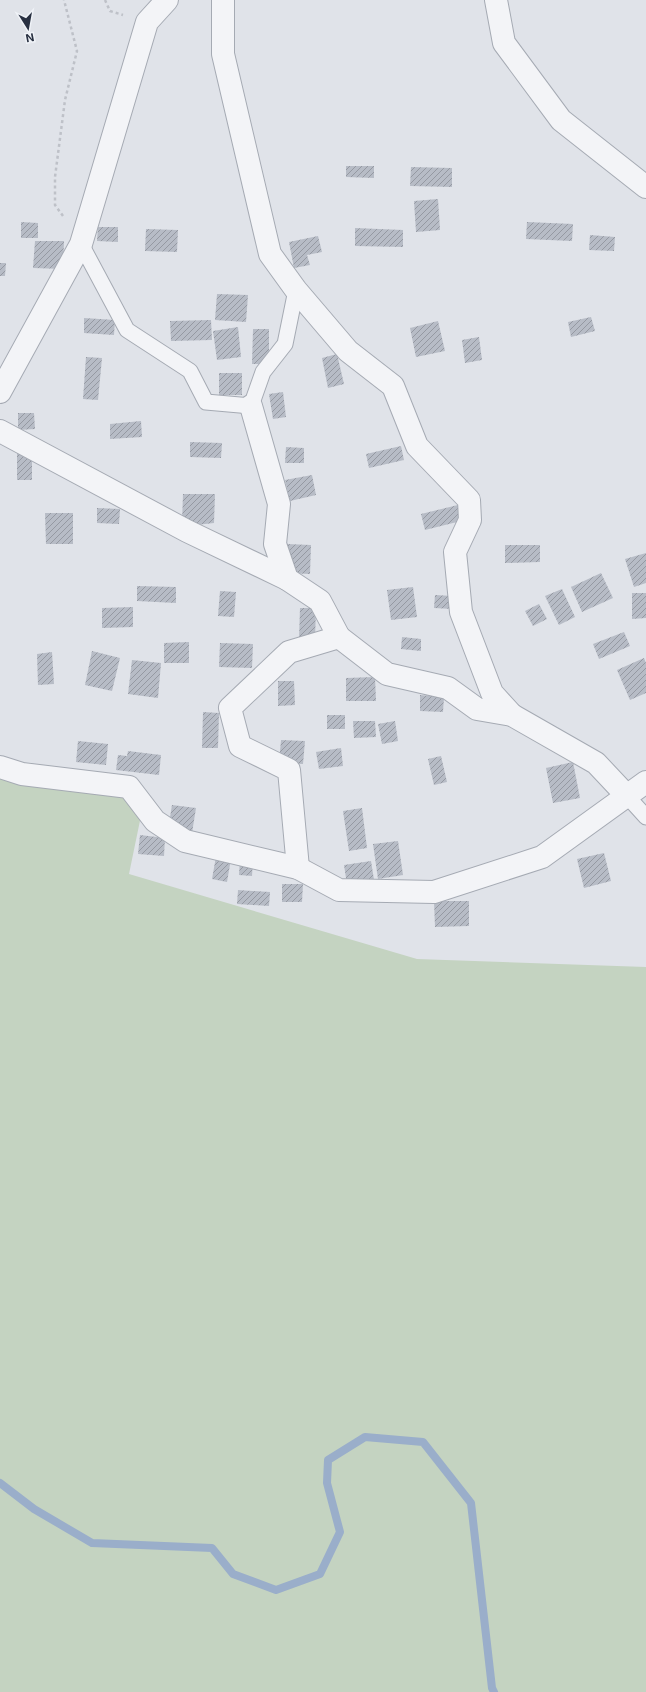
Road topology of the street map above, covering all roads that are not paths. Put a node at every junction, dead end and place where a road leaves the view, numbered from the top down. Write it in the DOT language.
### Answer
graph roads {
  1 [pos="167,0"];
  2 [pos="223,0"];
  3 [pos="496,0"];
  4 [pos="646,187"];
  5 [pos="81,244"];
  6 [pos="296,290"];
  7 [pos="0,392"];
  8 [pos="251,406"];
  9 [pos="0,431"];
  10 [pos="287,579"];
  11 [pos="338,638"];
  12 [pos="512,715"];
  13 [pos="0,767"];
  14 [pos="646,782"];
  15 [pos="626,796"];
  16 [pos="646,817"];
  17 [pos="298,868"];
  1 -- 5 [label="street"];
  2 -- 6 [label="street"];
  3 -- 4 [label="street"];
  5 -- 7 [label="street"];
  5 -- 8 [label="lane"];
  6 -- 8 [label="lane"];
  6 -- 12 [label="street"];
  8 -- 10 [label="street"];
  9 -- 10 [label="street"];
  10 -- 11 [label="street"];
  11 -- 12 [label="street"];
  11 -- 17 [label="street"];
  12 -- 15 [label="street"];
  13 -- 17 [label="street"];
  14 -- 15 [label="street"];
  15 -- 16 [label="lane"];
  15 -- 17 [label="street"];
}
